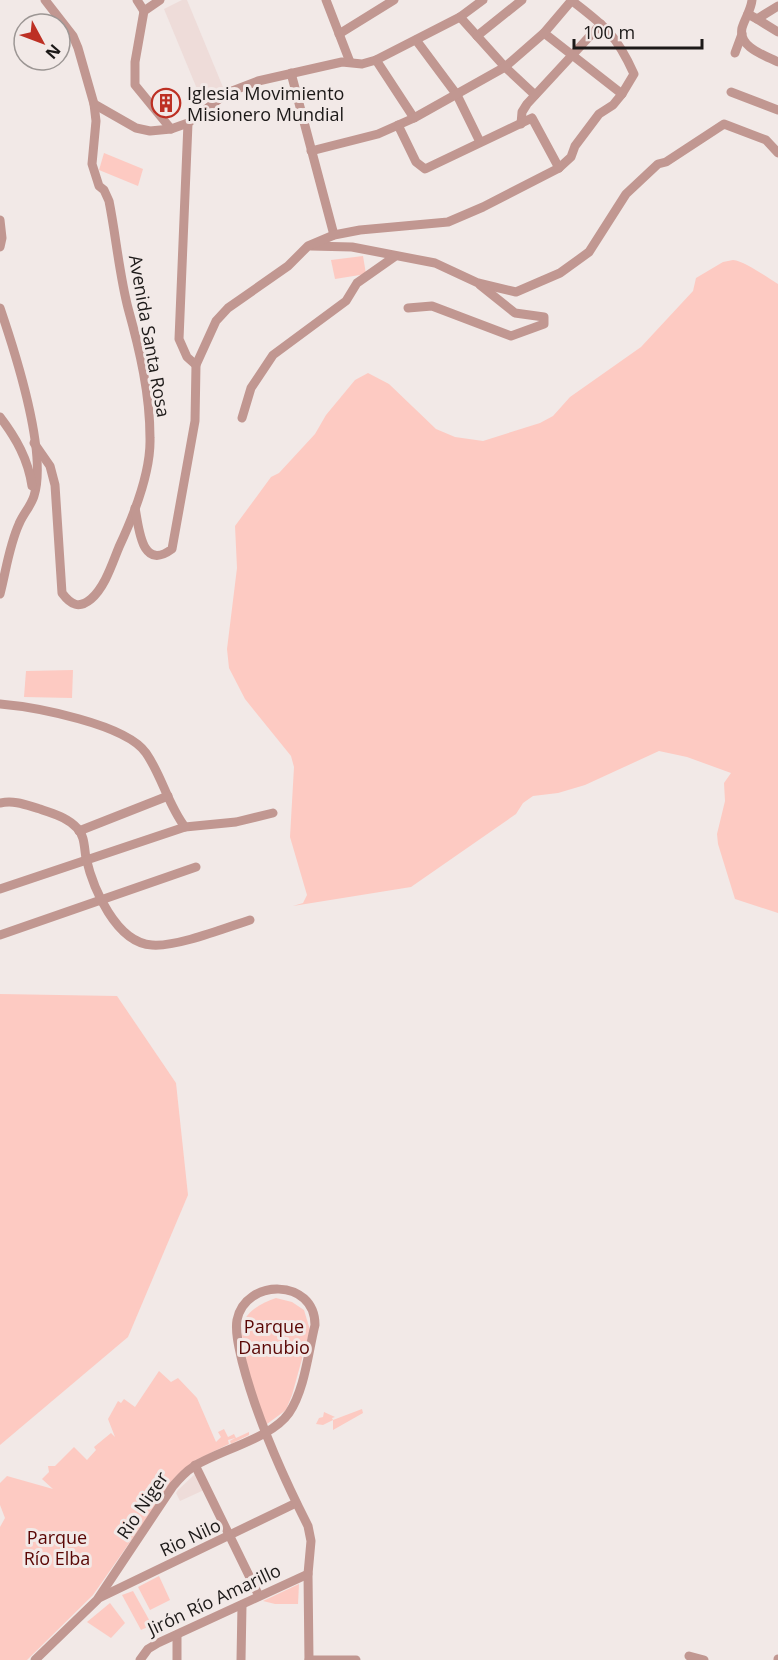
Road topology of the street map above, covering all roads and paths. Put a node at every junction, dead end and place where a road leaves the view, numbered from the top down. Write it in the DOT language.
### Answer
graph roads {
  1 [pos="45,0"];
  2 [pos="137,0"];
  3 [pos="160,0"];
  4 [pos="326,0"];
  5 [pos="394,0"];
  6 [pos="483,0"];
  7 [pos="522,0"];
  8 [pos="571,0"];
  9 [pos="752,0"];
  10 [pos="778,6"];
  11 [pos="144,11"];
  12 [pos="748,14"];
  13 [pos="460,17"];
  14 [pos="757,19"];
  15 [pos="602,24"];
  16 [pos="778,32"];
  17 [pos="544,33"];
  18 [pos="339,34"];
  19 [pos="742,34"];
  20 [pos="477,36"];
  21 [pos="416,40"];
  22 [pos="735,53"];
  23 [pos="573,55"];
  24 [pos="376,60"];
  25 [pos="350,62"];
  26 [pos="778,62"];
  27 [pos="505,67"];
  28 [pos="291,73"];
  29 [pos="731,92"];
  30 [pos="622,94"];
  31 [pos="457,95"];
  32 [pos="535,95"];
  33 [pos="94,104"];
  34 [pos="778,110"];
  35 [pos="414,118"];
  36 [pos="188,123"];
  37 [pos="520,124"];
  38 [pos="398,125"];
  39 [pos="171,129"];
  40 [pos="480,142"];
  41 [pos="311,151"];
  42 [pos="778,153"];
  43 [pos="559,168"];
  44 [pos="0,220"];
  45 [pos="334,235"];
  46 [pos="0,247"];
  47 [pos="305,249"];
  48 [pos="394,257"];
  49 [pos="478,283"];
  50 [pos="0,308"];
  51 [pos="408,308"];
  52 [pos="196,365"];
  53 [pos="0,417"];
  54 [pos="242,418"];
  55 [pos="34,443"];
  56 [pos="34,497"];
  57 [pos="135,508"];
  58 [pos="0,594"];
  59 [pos="0,704"];
  60 [pos="168,796"];
  61 [pos="0,803"];
  62 [pos="273,813"];
  63 [pos="185,827"];
  64 [pos="79,831"];
  65 [pos="87,860"];
  66 [pos="196,867"];
  67 [pos="0,888"];
  68 [pos="103,901"];
  69 [pos="250,920"];
  70 [pos="0,935"];
  71 [pos="264,1432"];
  72 [pos="195,1465"];
  73 [pos="296,1503"];
  74 [pos="230,1536"];
  75 [pos="308,1574"];
  76 [pos="258,1596"];
  77 [pos="97,1600"];
  78 [pos="242,1605"];
  79 [pos="177,1635"];
  80 [pos="689,1656"];
  81 [pos="35,1660"];
  82 [pos="140,1660"];
  83 [pos="177,1660"];
  84 [pos="241,1660"];
  85 [pos="309,1660"];
  86 [pos="356,1660"];
  87 [pos="704,1660"];
  1 -- 33 [label="street, Avenida Santa Rosa"];
  2 -- 11 [label="street"];
  3 -- 11 [label="street"];
  4 -- 18 [label="street"];
  5 -- 18 [label="street"];
  6 -- 13 [label="street"];
  7 -- 20 [label="street"];
  8 -- 15 [label="street"];
  8 -- 17 [label="street"];
  9 -- 12 [label="street"];
  10 -- 14 [label="street"];
  11 -- 39 [label="street"];
  12 -- 14 [label="street"];
  12 -- 19 [label="street"];
  13 -- 20 [label="street"];
  13 -- 21 [label="street"];
  14 -- 16 [label="street"];
  15 -- 23 [label="street"];
  15 -- 30 [label="street"];
  17 -- 23 [label="street"];
  17 -- 27 [label="street"];
  18 -- 25 [label="street"];
  19 -- 22 [label="street"];
  19 -- 26 [label="street"];
  20 -- 27 [label="street"];
  21 -- 24 [label="street"];
  21 -- 31 [label="street"];
  23 -- 30 [label="street"];
  23 -- 32 [label="street"];
  24 -- 25 [label="street"];
  24 -- 35 [label="street"];
  25 -- 28 [label="street"];
  27 -- 31 [label="street"];
  27 -- 32 [label="street"];
  28 -- 36 [label="street"];
  28 -- 41 [label="street"];
  29 -- 34 [label="street"];
  30 -- 43 [label="street"];
  31 -- 35 [label="street"];
  31 -- 40 [label="street"];
  32 -- 37 [label="street"];
  33 -- 39 [label="street"];
  33 -- 57 [label="street, Avenida Santa Rosa"];
  35 -- 38 [label="street"];
  36 -- 39 [label="street"];
  36 -- 52 [label="street"];
  37 -- 40 [label="street"];
  37 -- 43 [label="street"];
  38 -- 40 [label="street"];
  38 -- 41 [label="street"];
  41 -- 45 [label="street"];
  42 -- 49 [label="street"];
  43 -- 45 [label="street"];
  44 -- 46 [label="street"];
  45 -- 47 [label="street"];
  47 -- 48 [label="street"];
  47 -- 52 [label="street"];
  48 -- 49 [label="street"];
  48 -- 54 [label="street"];
  49 -- 51 [label="street"];
  50 -- 55 [label="street"];
  52 -- 57 [label="street"];
  53 -- 56 [label="street"];
  55 -- 56 [label="street"];
  55 -- 57 [label="street, Avenida Santa Rosa"];
  56 -- 58 [label="street"];
  59 -- 60 [label="street"];
  60 -- 63 [label="street"];
  60 -- 64 [label="street"];
  61 -- 64 [label="street"];
  62 -- 63 [label="street"];
  63 -- 65 [label="street"];
  64 -- 65 [label="street"];
  65 -- 67 [label="street"];
  65 -- 68 [label="street"];
  66 -- 68 [label="street"];
  68 -- 69 [label="street"];
  68 -- 70 [label="street"];
  71 -- 71 [label="street, Rio Niger"];
  71 -- 72 [label="street, Rio Niger"];
  71 -- 73 [label="street"];
  72 -- 74 [label="street"];
  72 -- 77 [label="street, Rio Niger"];
  73 -- 74 [label="street, Rio Nilo"];
  73 -- 75 [label="street"];
  74 -- 76 [label="street"];
  74 -- 77 [label="street, Rio Nilo"];
  75 -- 76 [label="street, Jirón Río Amarillo"];
  75 -- 85 [label="street"];
  76 -- 78 [label="street, Jirón Río Amarillo"];
  77 -- 81 [label="street"];
  78 -- 79 [label="street, Jirón Río Amarillo"];
  78 -- 84 [label="street"];
  79 -- 82 [label="street, Jirón Río Amarillo"];
  79 -- 83 [label="street"];
  80 -- 87 [label="street"];
  85 -- 86 [label="street"];
}
